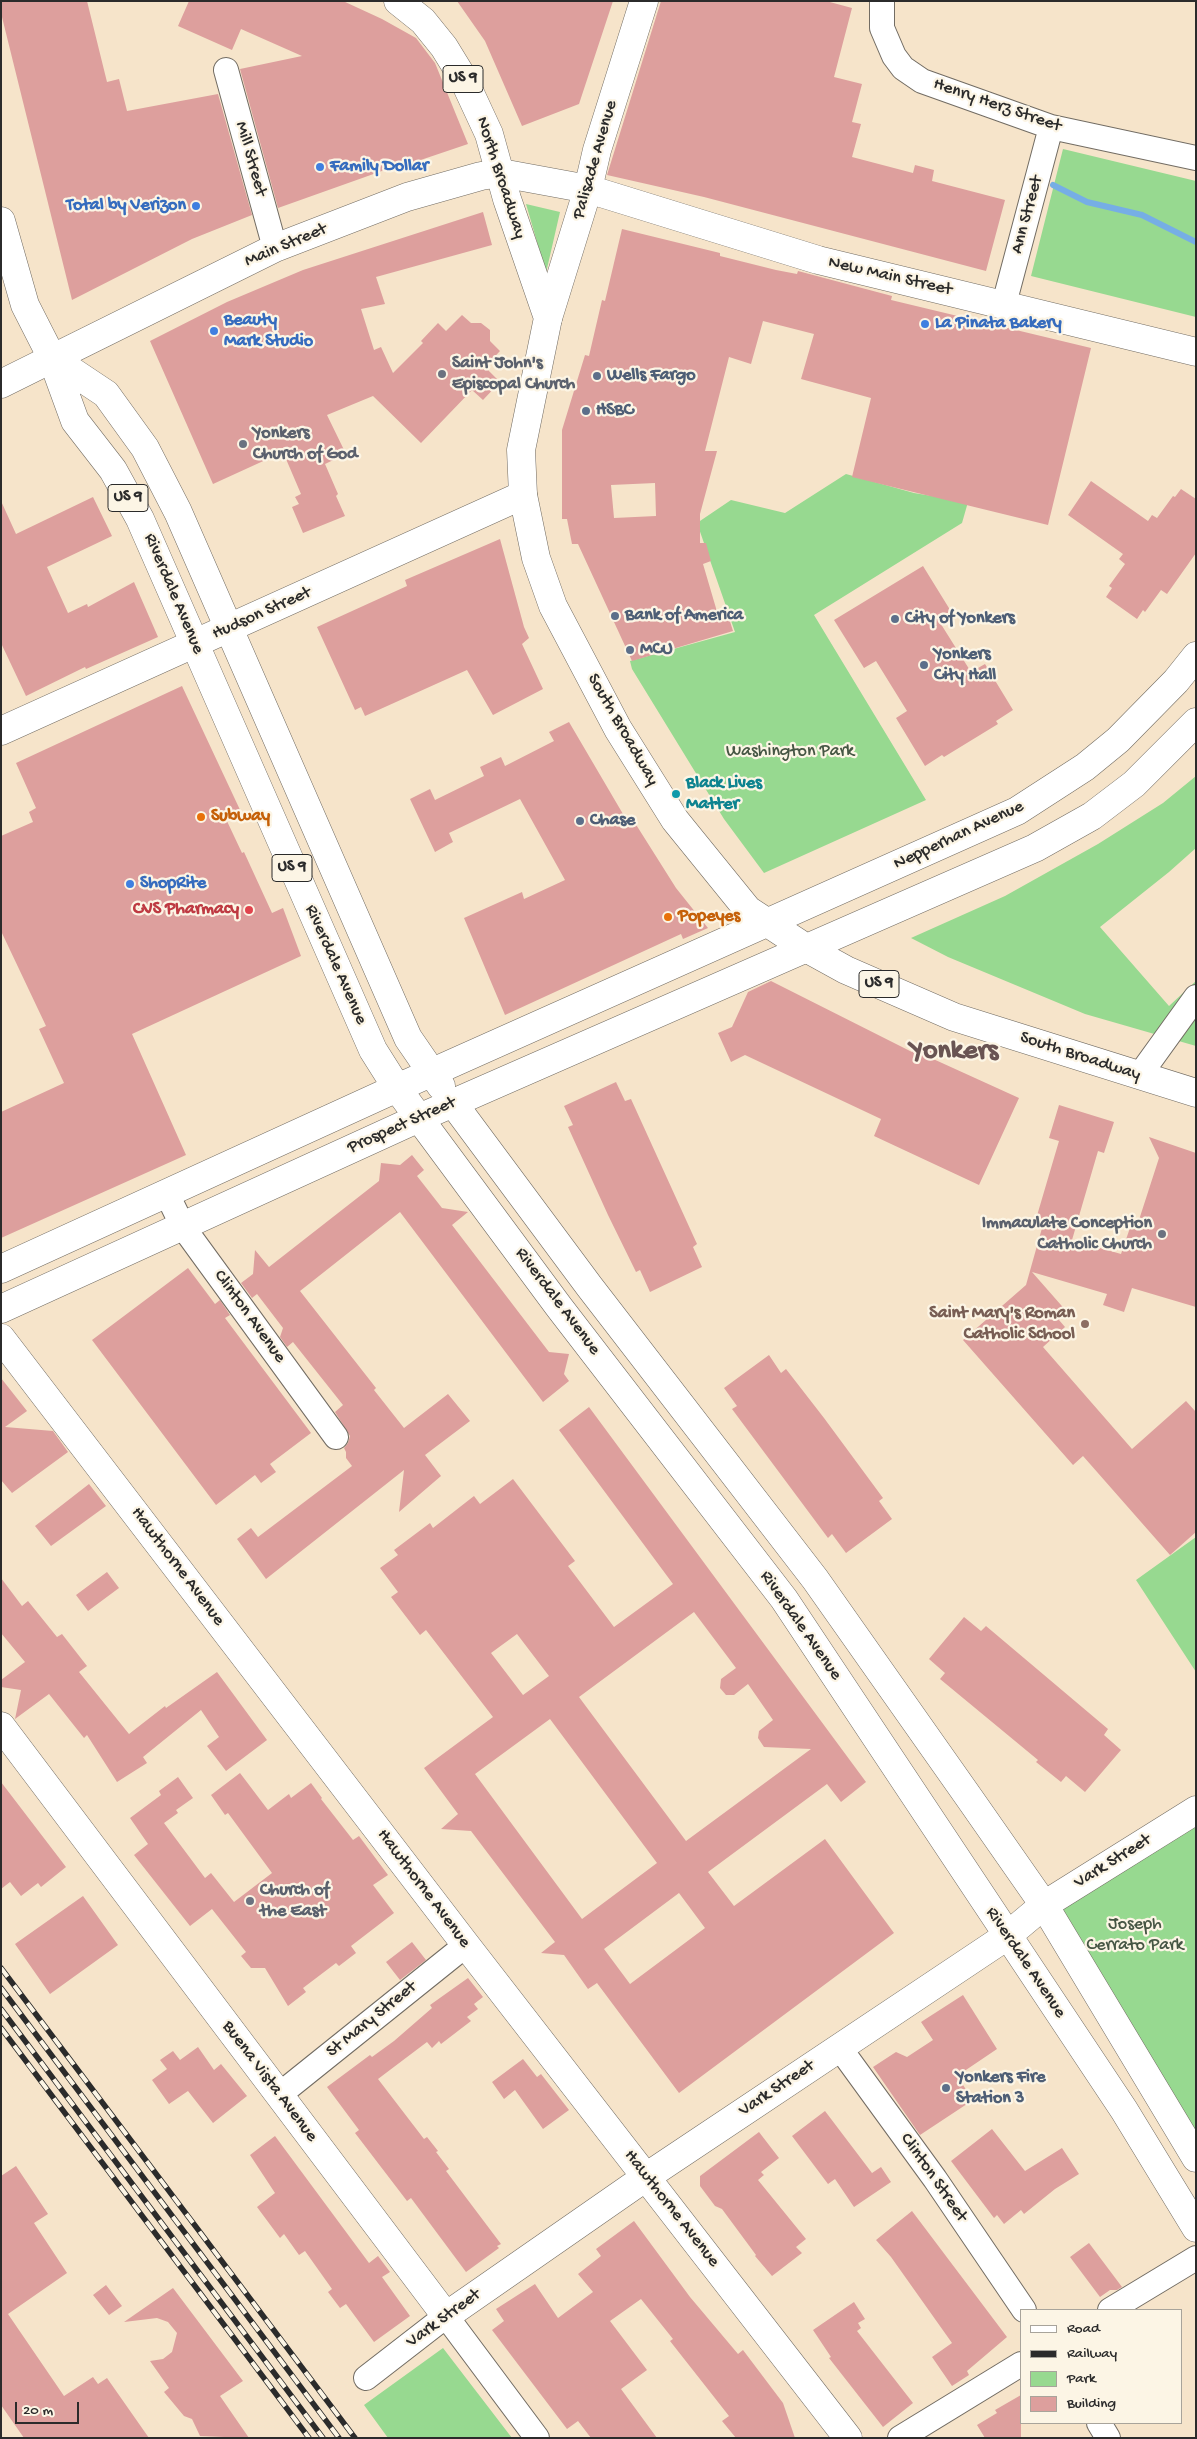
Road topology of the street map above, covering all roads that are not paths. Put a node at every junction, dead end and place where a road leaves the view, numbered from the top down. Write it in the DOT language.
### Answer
graph roads {
  1 [pos="398,1"];
  2 [pos="644,1"];
  3 [pos="882,1"];
  4 [pos="226,70"];
  5 [pos="1051,127"];
  6 [pos="1196,158"];
  7 [pos="502,173"];
  8 [pos="588,189"];
  9 [pos="1,220"];
  10 [pos="275,248"];
  11 [pos="1004,304"];
  12 [pos="548,318"];
  13 [pos="1196,352"];
  14 [pos="52,358"];
  15 [pos="1,384"];
  16 [pos="523,495"];
  17 [pos="229,629"];
  18 [pos="194,644"];
  19 [pos="1196,656"];
  20 [pos="1196,722"];
  21 [pos="1,731"];
  22 [pos="766,923"];
  23 [pos="806,948"];
  24 [pos="1196,997"];
  25 [pos="431,1073"];
  26 [pos="1139,1076"];
  27 [pos="396,1088"];
  28 [pos="1196,1093"];
  29 [pos="454,1103"];
  30 [pos="419,1118"];
  31 [pos="167,1194"];
  32 [pos="183,1227"];
  33 [pos="1,1269"];
  34 [pos="1,1309"];
  35 [pos="1,1338"];
  36 [pos="336,1437"];
  37 [pos="1,1726"];
  38 [pos="1196,1810"];
  39 [pos="1044,1905"];
  40 [pos="1006,1936"];
  41 [pos="466,1945"];
  42 [pos="839,2047"];
  43 [pos="279,2095"];
  44 [pos="1196,2158"];
  45 [pos="646,2177"];
  46 [pos="1196,2228"];
  47 [pos="1196,2258"];
  48 [pos="1023,2309"];
  49 [pos="1112,2309"];
  50 [pos="446,2316"];
  51 [pos="1020,2365"];
  52 [pos="366,2378"];
  53 [pos="1100,2424"];
  54 [pos="538,2438"];
  55 [pos="848,2438"];
  56 [pos="900,2438"];
  57 [pos="1108,2438"];
  1 -- 7 [label="main road, North Broadway / US 9"];
  2 -- 8 [label="main road, Palisade Avenue"];
  3 -- 5 [label="street, Henry Herz Street"];
  4 -- 10 [label="street, Mill Street"];
  5 -- 6 [label="street, Henry Herz Street"];
  5 -- 11 [label="street, Ann Street"];
  7 -- 8 [label="main road, Main Street"];
  7 -- 10 [label="main road, Main Street"];
  7 -- 12 [label="main road, North Broadway / US 9"];
  8 -- 11 [label="main road, New Main Street"];
  8 -- 12 [label="main road, Palisade Avenue"];
  9 -- 14 [label="main road, US 9"];
  10 -- 14 [label="main road, Main Street"];
  11 -- 13 [label="main road, New Main Street"];
  12 -- 16 [label="main road, South Broadway / US 9"];
  14 -- 15 [label="main road, Main Street"];
  14 -- 17 [label="main road, Riverdale Avenue"];
  14 -- 18 [label="main road, Riverdale Avenue / US 9"];
  16 -- 17 [label="main road, Hudson Street"];
  16 -- 22 [label="main road, South Broadway / US 9"];
  17 -- 18 [label="main road, Hudson Street"];
  17 -- 25 [label="main road, Riverdale Avenue"];
  18 -- 21 [label="main road, Hudson Street"];
  18 -- 27 [label="main road, Riverdale Avenue / US 9"];
  19 -- 22 [label="main road, Nepperhan Avenue"];
  20 -- 23 [label="main road"];
  22 -- 23 [label="main road, South Broadway / US 9"];
  22 -- 25 [label="main road, Prospect Street"];
  23 -- 26 [label="main road, South Broadway / US 9"];
  23 -- 29 [label="main road, Prospect Street"];
  24 -- 26 [label="street"];
  25 -- 27 [label="main road, Prospect Street"];
  25 -- 29 [label="main road, Riverdale Avenue"];
  26 -- 28 [label="main road, South Broadway / US 9"];
  27 -- 30 [label="main road, Riverdale Avenue / US 9"];
  27 -- 31 [label="main road, Prospect Street"];
  29 -- 30 [label="main road, Prospect Street"];
  29 -- 39 [label="main road, Riverdale Avenue"];
  30 -- 32 [label="main road, Prospect Street"];
  30 -- 40 [label="main road, Riverdale Avenue"];
  31 -- 32 [label="street, Clinton Avenue"];
  31 -- 33 [label="main road, Prospect Street"];
  32 -- 34 [label="main road, Prospect Street"];
  32 -- 36 [label="street, Clinton Avenue"];
  35 -- 41 [label="main road, Hawthorne Avenue"];
  37 -- 43 [label="main road, Buena Vista Avenue"];
  38 -- 39 [label="main road, Vark Street"];
  39 -- 40 [label="main road, Vark Street"];
  39 -- 44 [label="main road, Riverdale Avenue"];
  40 -- 42 [label="main road, Vark Street"];
  40 -- 46 [label="main road, Riverdale Avenue"];
  41 -- 43 [label="street, St Mary Street"];
  41 -- 45 [label="main road, Hawthorne Avenue"];
  42 -- 45 [label="main road, Vark Street"];
  42 -- 48 [label="street, Clinton Street"];
  43 -- 50 [label="main road, Buena Vista Avenue"];
  45 -- 50 [label="main road, Vark Street"];
  45 -- 55 [label="main road, Hawthorne Avenue"];
  47 -- 49 [label="street"];
  50 -- 52 [label="street, Vark Street"];
  50 -- 54 [label="street, Buena Vista Avenue"];
  51 -- 56 [label="street"];
  53 -- 57 [label="street"];
}
